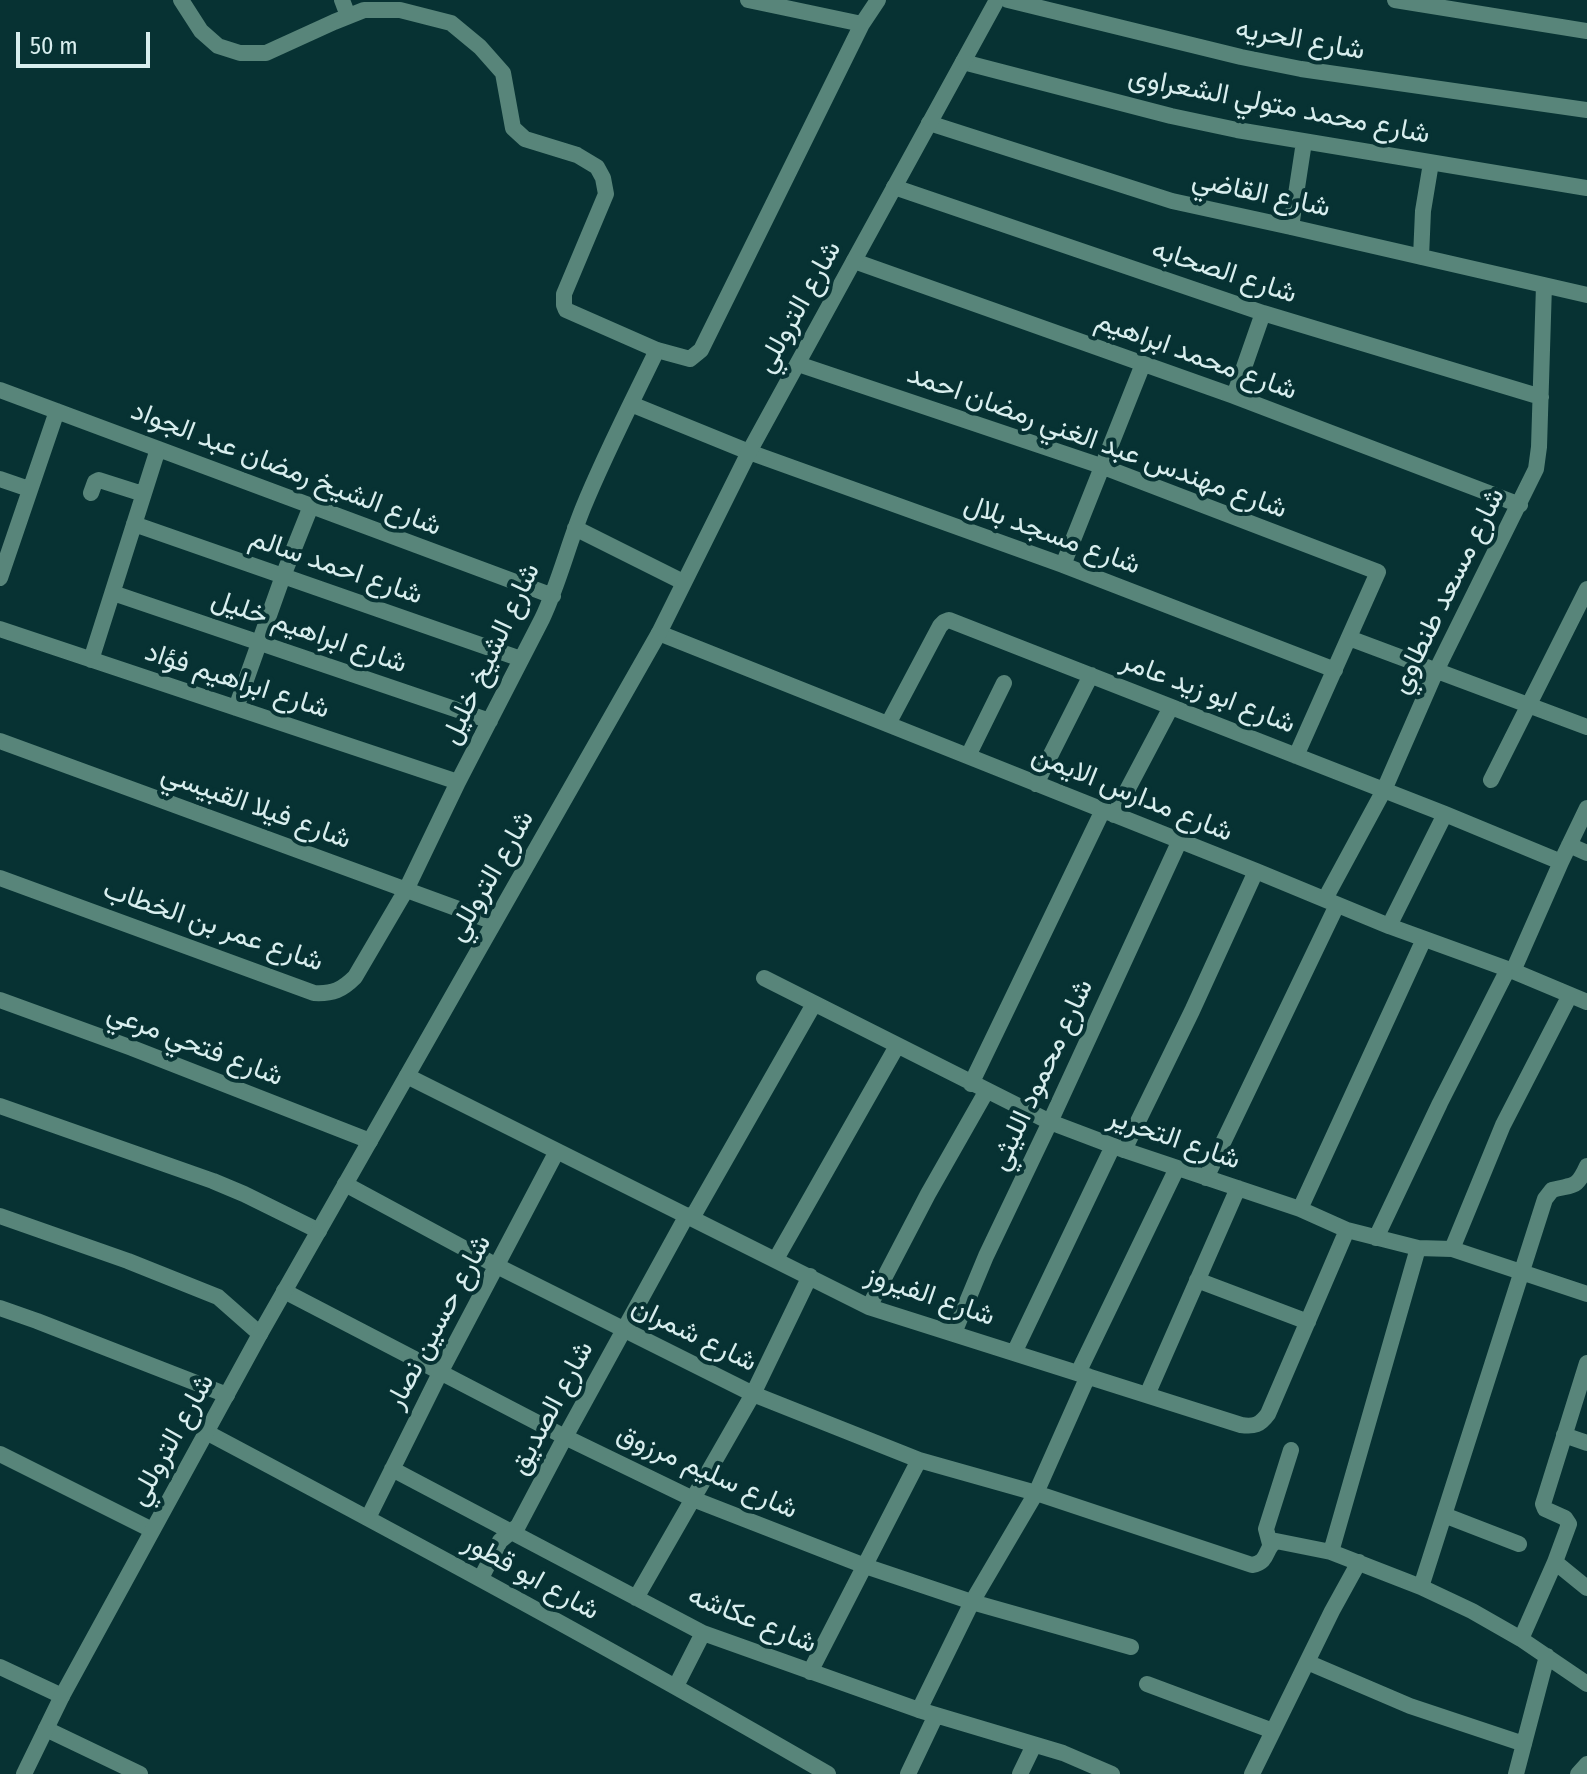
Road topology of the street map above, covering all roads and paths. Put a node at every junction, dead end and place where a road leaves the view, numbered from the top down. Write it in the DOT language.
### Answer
graph roads {
  1 [pos="181,0"];
  2 [pos="878,0"];
  3 [pos="997,0"];
  4 [pos="1008,0"];
  5 [pos="1395,0"];
  6 [pos="758,1"];
  7 [pos="345,8"];
  8 [pos="862,24"];
  9 [pos="1587,31"];
  10 [pos="963,62"];
  11 [pos="1587,110"];
  12 [pos="929,123"];
  13 [pos="1304,142"];
  14 [pos="1431,163"];
  15 [pos="894,187"];
  16 [pos="1587,188"];
  17 [pos="1291,227"];
  18 [pos="1421,257"];
  19 [pos="854,261"];
  20 [pos="1544,285"];
  21 [pos="1587,295"];
  22 [pos="1263,313"];
  23 [pos="657,350"];
  24 [pos="798,364"];
  25 [pos="1143,364"];
  26 [pos="0,390"];
  27 [pos="1234,396"];
  28 [pos="1541,397"];
  29 [pos="631,404"];
  30 [pos="57,411"];
  31 [pos="158,449"];
  32 [pos="749,452"];
  33 [pos="1101,466"];
  34 [pos="0,479"];
  35 [pos="29,489"];
  36 [pos="91,493"];
  37 [pos="143,494"];
  38 [pos="1520,505"];
  39 [pos="311,506"];
  40 [pos="134,524"];
  41 [pos="575,528"];
  42 [pos="1063,565"];
  43 [pos="0,576"];
  44 [pos="283,576"];
  45 [pos="683,582"];
  46 [pos="1587,589"];
  47 [pos="113,593"];
  48 [pos="553,596"];
  49 [pos="0,629"];
  50 [pos="659,633"];
  51 [pos="1349,638"];
  52 [pos="259,643"];
  53 [pos="521,659"];
  54 [pos="91,660"];
  55 [pos="1335,670"];
  56 [pos="1436,671"];
  57 [pos="1091,675"];
  58 [pos="1004,683"];
  59 [pos="1529,706"];
  60 [pos="1171,707"];
  61 [pos="236,708"];
  62 [pos="490,721"];
  63 [pos="888,724"];
  64 [pos="1587,727"];
  65 [pos="0,741"];
  66 [pos="968,756"];
  67 [pos="1296,756"];
  68 [pos="1491,780"];
  69 [pos="458,782"];
  70 [pos="1036,784"];
  71 [pos="1384,790"];
  72 [pos="1587,808"];
  73 [pos="1108,812"];
  74 [pos="1445,814"];
  75 [pos="1180,840"];
  76 [pos="1569,845"];
  77 [pos="1587,853"];
  78 [pos="1561,862"];
  79 [pos="1256,871"];
  80 [pos="0,878"];
  81 [pos="406,890"];
  82 [pos="1331,902"];
  83 [pos="494,922"];
  84 [pos="1389,926"];
  85 [pos="1424,939"];
  86 [pos="1510,970"];
  87 [pos="764,978"];
  88 [pos="1570,995"];
  89 [pos="0,1000"];
  90 [pos="1587,1002"];
  91 [pos="814,1004"];
  92 [pos="897,1046"];
  93 [pos="407,1076"];
  94 [pos="978,1088"];
  95 [pos="0,1106"];
  96 [pos="1050,1122"];
  97 [pos="370,1141"];
  98 [pos="1118,1148"];
  99 [pos="557,1151"];
  100 [pos="1587,1166"];
  101 [pos="1177,1168"];
  102 [pos="1206,1178"];
  103 [pos="345,1184"];
  104 [pos="1238,1188"];
  105 [pos="1300,1209"];
  106 [pos="0,1216"];
  107 [pos="690,1217"];
  108 [pos="1347,1230"];
  109 [pos="319,1231"];
  110 [pos="1376,1238"];
  111 [pos="1418,1248"];
  112 [pos="1452,1249"];
  113 [pos="776,1259"];
  114 [pos="497,1266"];
  115 [pos="1522,1273"];
  116 [pos="810,1276"];
  117 [pos="1197,1280"];
  118 [pos="284,1291"];
  119 [pos="1587,1294"];
  120 [pos="869,1307"];
  121 [pos="0,1308"];
  122 [pos="1308,1322"];
  123 [pos="624,1330"];
  124 [pos="954,1333"];
  125 [pos="260,1334"];
  126 [pos="1014,1353"];
  127 [pos="1587,1363"];
  128 [pos="441,1371"];
  129 [pos="1083,1374"];
  130 [pos="753,1394"];
  131 [pos="227,1395"];
  132 [pos="1147,1395"];
  133 [pos="206,1432"];
  134 [pos="1564,1435"];
  135 [pos="565,1437"];
  136 [pos="1587,1443"];
  137 [pos="1291,1450"];
  138 [pos="0,1454"];
  139 [pos="919,1460"];
  140 [pos="392,1469"];
  141 [pos="1036,1493"];
  142 [pos="693,1499"];
  143 [pos="1444,1515"];
  144 [pos="368,1518"];
  145 [pos="152,1530"];
  146 [pos="513,1532"];
  147 [pos="1270,1544"];
  148 [pos="1519,1544"];
  149 [pos="1331,1552"];
  150 [pos="1359,1562"];
  151 [pos="1555,1562"];
  152 [pos="865,1566"];
  153 [pos="481,1578"];
  154 [pos="1421,1587"];
  155 [pos="1587,1588"];
  156 [pos="636,1598"];
  157 [pos="972,1602"];
  158 [pos="703,1633"];
  159 [pos="1521,1639"];
  160 [pos="1131,1647"];
  161 [pos="1547,1656"];
  162 [pos="1307,1662"];
  163 [pos="0,1667"];
  164 [pos="810,1672"];
  165 [pos="1147,1684"];
  166 [pos="1587,1684"];
  167 [pos="676,1686"];
  168 [pos="62,1696"];
  169 [pos="919,1710"];
  170 [pos="936,1715"];
  171 [pos="46,1729"];
  172 [pos="1273,1731"];
  173 [pos="1524,1744"];
  174 [pos="1034,1745"];
  175 [pos="1587,1764"];
  176 [pos="24,1774"];
  177 [pos="140,1774"];
  178 [pos="828,1774"];
  179 [pos="908,1774"];
  180 [pos="1020,1774"];
  181 [pos="1112,1774"];
  182 [pos="1252,1774"];
  183 [pos="1516,1774"];
  184 [pos="1578,1774"];
  1 -- 7 [label="street"];
  2 -- 8 [label="street"];
  3 -- 10 [label="street, شارع التروللي"];
  4 -- 11 [label="street, شارع الحريه"];
  5 -- 9 [label="street"];
  6 -- 8 [label="street"];
  7 -- 23 [label="street"];
  8 -- 23 [label="street"];
  10 -- 12 [label="street, شارع التروللي"];
  10 -- 13 [label="street, شارع محمد متولي الشعراوى"];
  12 -- 15 [label="street, شارع التروللي"];
  12 -- 17 [label="street, شارع القاضي"];
  13 -- 14 [label="street, شارع محمد متولي الشعراوى"];
  13 -- 17 [label="street"];
  14 -- 16 [label="street, شارع محمد متولي الشعراوى"];
  14 -- 18 [label="street"];
  15 -- 19 [label="street, شارع التروللي"];
  15 -- 22 [label="street, شارع الصحابه"];
  17 -- 18 [label="street, شارع القاضي"];
  18 -- 20 [label="street, شارع القاضي"];
  19 -- 24 [label="street, شارع التروللي"];
  19 -- 25 [label="street, شارع محمد ابراهيم"];
  20 -- 21 [label="street, شارع القاضي"];
  20 -- 28 [label="street, شارع مسعد طنطاوي"];
  22 -- 27 [label="street"];
  22 -- 28 [label="street, شارع الصحابه"];
  23 -- 29 [label="street, شارع الشيخ خليل"];
  24 -- 32 [label="street, شارع التروللي"];
  24 -- 33 [label="street, شارع مهندس عبد الغني رمضان احمد"];
  25 -- 27 [label="street, شارع محمد ابراهيم"];
  25 -- 33 [label="street"];
  26 -- 30 [label="street, شارع الشيخ رمضان عبد الجواد"];
  27 -- 38 [label="street, شارع محمد ابراهيم"];
  28 -- 38 [label="street, شارع مسعد طنطاوي"];
  29 -- 32 [label="street, شارع مسجد بلال"];
  29 -- 41 [label="street, شارع الشيخ خليل"];
  30 -- 31 [label="street, شارع الشيخ رمضان عبد الجواد"];
  30 -- 35 [label="street"];
  31 -- 37 [label="street"];
  31 -- 39 [label="street, شارع الشيخ رمضان عبد الجواد"];
  32 -- 42 [label="street, شارع مسجد بلال"];
  32 -- 45 [label="street, شارع التروللي"];
  33 -- 42 [label="street"];
  33 -- 51 [label="street, شارع مهندس عبد الغني رمضان احمد"];
  34 -- 35 [label="street"];
  35 -- 43 [label="street"];
  36 -- 37 [label="street"];
  37 -- 40 [label="street"];
  38 -- 56 [label="street, شارع مسعد طنطاوي"];
  39 -- 44 [label="street"];
  39 -- 48 [label="street, شارع الشيخ رمضان عبد الجواد"];
  40 -- 44 [label="street, شارع احمد سالم"];
  40 -- 47 [label="street"];
  41 -- 45 [label="street"];
  41 -- 48 [label="street, شارع الشيخ خليل"];
  42 -- 55 [label="street, شارع مسجد بلال"];
  44 -- 52 [label="street"];
  44 -- 53 [label="street, شارع احمد سالم"];
  45 -- 50 [label="street, شارع التروللي"];
  46 -- 59 [label="street"];
  47 -- 52 [label="street, شارع ابراهيم خليل"];
  47 -- 54 [label="street"];
  48 -- 53 [label="street, شارع الشيخ خليل"];
  49 -- 54 [label="street, شارع ابراهيم فؤاد"];
  50 -- 63 [label="street, شارع مدارس الايمن"];
  50 -- 83 [label="street, شارع التروللي"];
  51 -- 55 [label="street"];
  51 -- 56 [label="street"];
  52 -- 61 [label="street"];
  52 -- 62 [label="street, شارع ابراهيم خليل"];
  53 -- 62 [label="street, شارع الشيخ خليل"];
  54 -- 61 [label="street, شارع ابراهيم فؤاد"];
  55 -- 67 [label="street"];
  56 -- 59 [label="street"];
  56 -- 71 [label="street, شارع مسعد طنطاوي"];
  57 -- 60 [label="street, شارع ابو زيد عامر"];
  57 -- 63 [label="street, شارع ابو زيد عامر"];
  57 -- 70 [label="street"];
  58 -- 66 [label="street"];
  59 -- 64 [label="street"];
  59 -- 68 [label="street"];
  60 -- 67 [label="street, شارع ابو زيد عامر"];
  60 -- 73 [label="street"];
  61 -- 69 [label="street, شارع ابراهيم فؤاد"];
  62 -- 69 [label="street, شارع الشيخ خليل"];
  63 -- 66 [label="street, شارع مدارس الايمن"];
  65 -- 81 [label="street, شارع فيلا القبيسي"];
  66 -- 70 [label="street, شارع مدارس الايمن"];
  67 -- 71 [label="street, شارع ابو زيد عامر"];
  69 -- 81 [label="street, شارع الشيخ خليل"];
  70 -- 73 [label="street, شارع مدارس الايمن"];
  71 -- 74 [label="street, شارع ابو زيد عامر"];
  71 -- 82 [label="street, شارع مسعد طنطاوي"];
  72 -- 76 [label="street"];
  73 -- 75 [label="street, شارع مدارس الايمن"];
  73 -- 94 [label="street"];
  74 -- 78 [label="street, شارع ابو زيد عامر"];
  74 -- 84 [label="street"];
  75 -- 79 [label="street, شارع مدارس الايمن"];
  75 -- 96 [label="street, شارع محمود الليثي"];
  76 -- 77 [label="street"];
  76 -- 78 [label="street"];
  78 -- 86 [label="street"];
  79 -- 82 [label="street, شارع مدارس الايمن"];
  79 -- 98 [label="street"];
  80 -- 81 [label="street, شارع عمر بن الخطاب"];
  81 -- 83 [label="street, شارع فيلا القبيسي"];
  82 -- 84 [label="street, شارع مدارس الايمن"];
  82 -- 102 [label="street, شارع مسعد طنطاوي"];
  83 -- 93 [label="street, شارع التروللي"];
  84 -- 85 [label="street, شارع مدارس الايمن"];
  85 -- 86 [label="street, شارع مدارس الايمن"];
  85 -- 105 [label="street"];
  86 -- 88 [label="street, شارع مدارس الايمن"];
  86 -- 110 [label="street"];
  87 -- 91 [label="street, شارع التحرير"];
  88 -- 90 [label="street, شارع مدارس الايمن"];
  88 -- 112 [label="street"];
  89 -- 97 [label="street, شارع فتحي مرعي"];
  91 -- 92 [label="street, شارع التحرير"];
  91 -- 107 [label="street, شارع الصديق"];
  92 -- 94 [label="street, شارع التحرير"];
  92 -- 113 [label="street"];
  93 -- 97 [label="street, شارع التروللي"];
  93 -- 99 [label="street, شارع الفيروز"];
  94 -- 96 [label="street, شارع التحرير"];
  94 -- 120 [label="street"];
  95 -- 109 [label="street"];
  96 -- 98 [label="street, شارع التحرير"];
  96 -- 124 [label="street, شارع محمود الليثي"];
  97 -- 103 [label="street, شارع التروللي"];
  98 -- 101 [label="street, شارع التحرير"];
  98 -- 126 [label="street"];
  99 -- 107 [label="street, شارع الفيروز"];
  99 -- 114 [label="street, شارع حسين نصار"];
  100 -- 115 [label="street"];
  101 -- 102 [label="street, شارع التحرير"];
  101 -- 129 [label="street"];
  102 -- 104 [label="street, شارع التحرير"];
  103 -- 109 [label="street, شارع التروللي"];
  103 -- 114 [label="street, شارع شمران"];
  104 -- 105 [label="street, شارع التحرير"];
  104 -- 117 [label="street"];
  105 -- 108 [label="street, شارع التحرير"];
  106 -- 125 [label="street"];
  107 -- 113 [label="street, شارع الفيروز"];
  107 -- 123 [label="street, شارع الصديق"];
  108 -- 110 [label="street, شارع التحرير"];
  108 -- 122 [label="street, شارع الفيروز"];
  109 -- 118 [label="street, شارع التروللي"];
  110 -- 111 [label="street, شارع التحرير"];
  111 -- 112 [label="street, شارع التحرير"];
  111 -- 149 [label="street"];
  112 -- 115 [label="street, شارع التحرير"];
  113 -- 116 [label="street, شارع الفيروز"];
  114 -- 123 [label="street, شارع شمران"];
  114 -- 128 [label="street, شارع حسين نصار"];
  115 -- 119 [label="street, شارع التحرير"];
  115 -- 143 [label="street"];
  116 -- 120 [label="street, شارع الفيروز"];
  116 -- 130 [label="street"];
  117 -- 122 [label="street"];
  117 -- 132 [label="street"];
  118 -- 125 [label="street, شارع التروللي"];
  118 -- 128 [label="street, شارع سليم مرزوق"];
  120 -- 124 [label="street, شارع الفيروز"];
  121 -- 131 [label="street"];
  122 -- 132 [label="street, شارع الفيروز"];
  123 -- 130 [label="street, شارع شمران"];
  123 -- 135 [label="street, شارع الصديق"];
  124 -- 126 [label="street, شارع الفيروز"];
  125 -- 131 [label="street, شارع التروللي"];
  126 -- 129 [label="street, شارع الفيروز"];
  127 -- 134 [label="street"];
  128 -- 135 [label="street, شارع سليم مرزوق"];
  128 -- 140 [label="street, شارع حسين نصار"];
  129 -- 132 [label="street, شارع الفيروز"];
  129 -- 141 [label="street"];
  130 -- 139 [label="street, شارع شمران"];
  130 -- 142 [label="street"];
  131 -- 133 [label="street, شارع التروللي"];
  133 -- 144 [label="street, شارع ابو قطور"];
  133 -- 145 [label="street, شارع التروللي"];
  134 -- 136 [label="street"];
  134 -- 151 [label="street"];
  135 -- 142 [label="street, شارع سليم مرزوق"];
  135 -- 146 [label="street, شارع الصديق"];
  137 -- 147 [label="street"];
  138 -- 145 [label="street"];
  139 -- 141 [label="street, شارع شمران"];
  139 -- 152 [label="street"];
  140 -- 144 [label="street, شارع حسين نصار"];
  140 -- 146 [label="street, شارع عكاشه"];
  141 -- 147 [label="street, شارع شمران"];
  141 -- 157 [label="street"];
  142 -- 152 [label="street, شارع سليم مرزوق"];
  142 -- 156 [label="street"];
  143 -- 148 [label="street"];
  143 -- 154 [label="street"];
  144 -- 153 [label="street, شارع ابو قطور"];
  145 -- 168 [label="street, شارع التروللي"];
  146 -- 153 [label="street, شارع الصديق"];
  146 -- 156 [label="street, شارع عكاشه"];
  147 -- 149 [label="street"];
  149 -- 150 [label="street"];
  150 -- 154 [label="street"];
  150 -- 162 [label="street"];
  151 -- 155 [label="street"];
  151 -- 159 [label="street"];
  152 -- 157 [label="street, شارع سليم مرزوق"];
  152 -- 164 [label="street"];
  153 -- 167 [label="street, شارع ابو قطور"];
  154 -- 159 [label="street"];
  156 -- 158 [label="street, شارع عكاشه"];
  157 -- 160 [label="street, شارع سليم مرزوق"];
  157 -- 169 [label="street"];
  158 -- 164 [label="street, شارع عكاشه"];
  158 -- 167 [label="street"];
  159 -- 161 [label="street"];
  161 -- 166 [label="street"];
  161 -- 173 [label="street"];
  162 -- 172 [label="street"];
  162 -- 173 [label="street"];
  163 -- 168 [label="street"];
  164 -- 169 [label="street, شارع عكاشه"];
  165 -- 172 [label="street"];
  167 -- 178 [label="street, شارع ابو قطور"];
  168 -- 171 [label="street, شارع التروللي"];
  169 -- 170 [label="street, شارع عكاشه"];
  170 -- 174 [label="street, شارع عكاشه"];
  170 -- 179 [label="street"];
  171 -- 176 [label="street, شارع التروللي"];
  171 -- 177 [label="street"];
  172 -- 182 [label="street"];
  173 -- 183 [label="street"];
  174 -- 180 [label="street"];
  174 -- 181 [label="street, شارع عكاشه"];
  175 -- 184 [label="street"];
}
